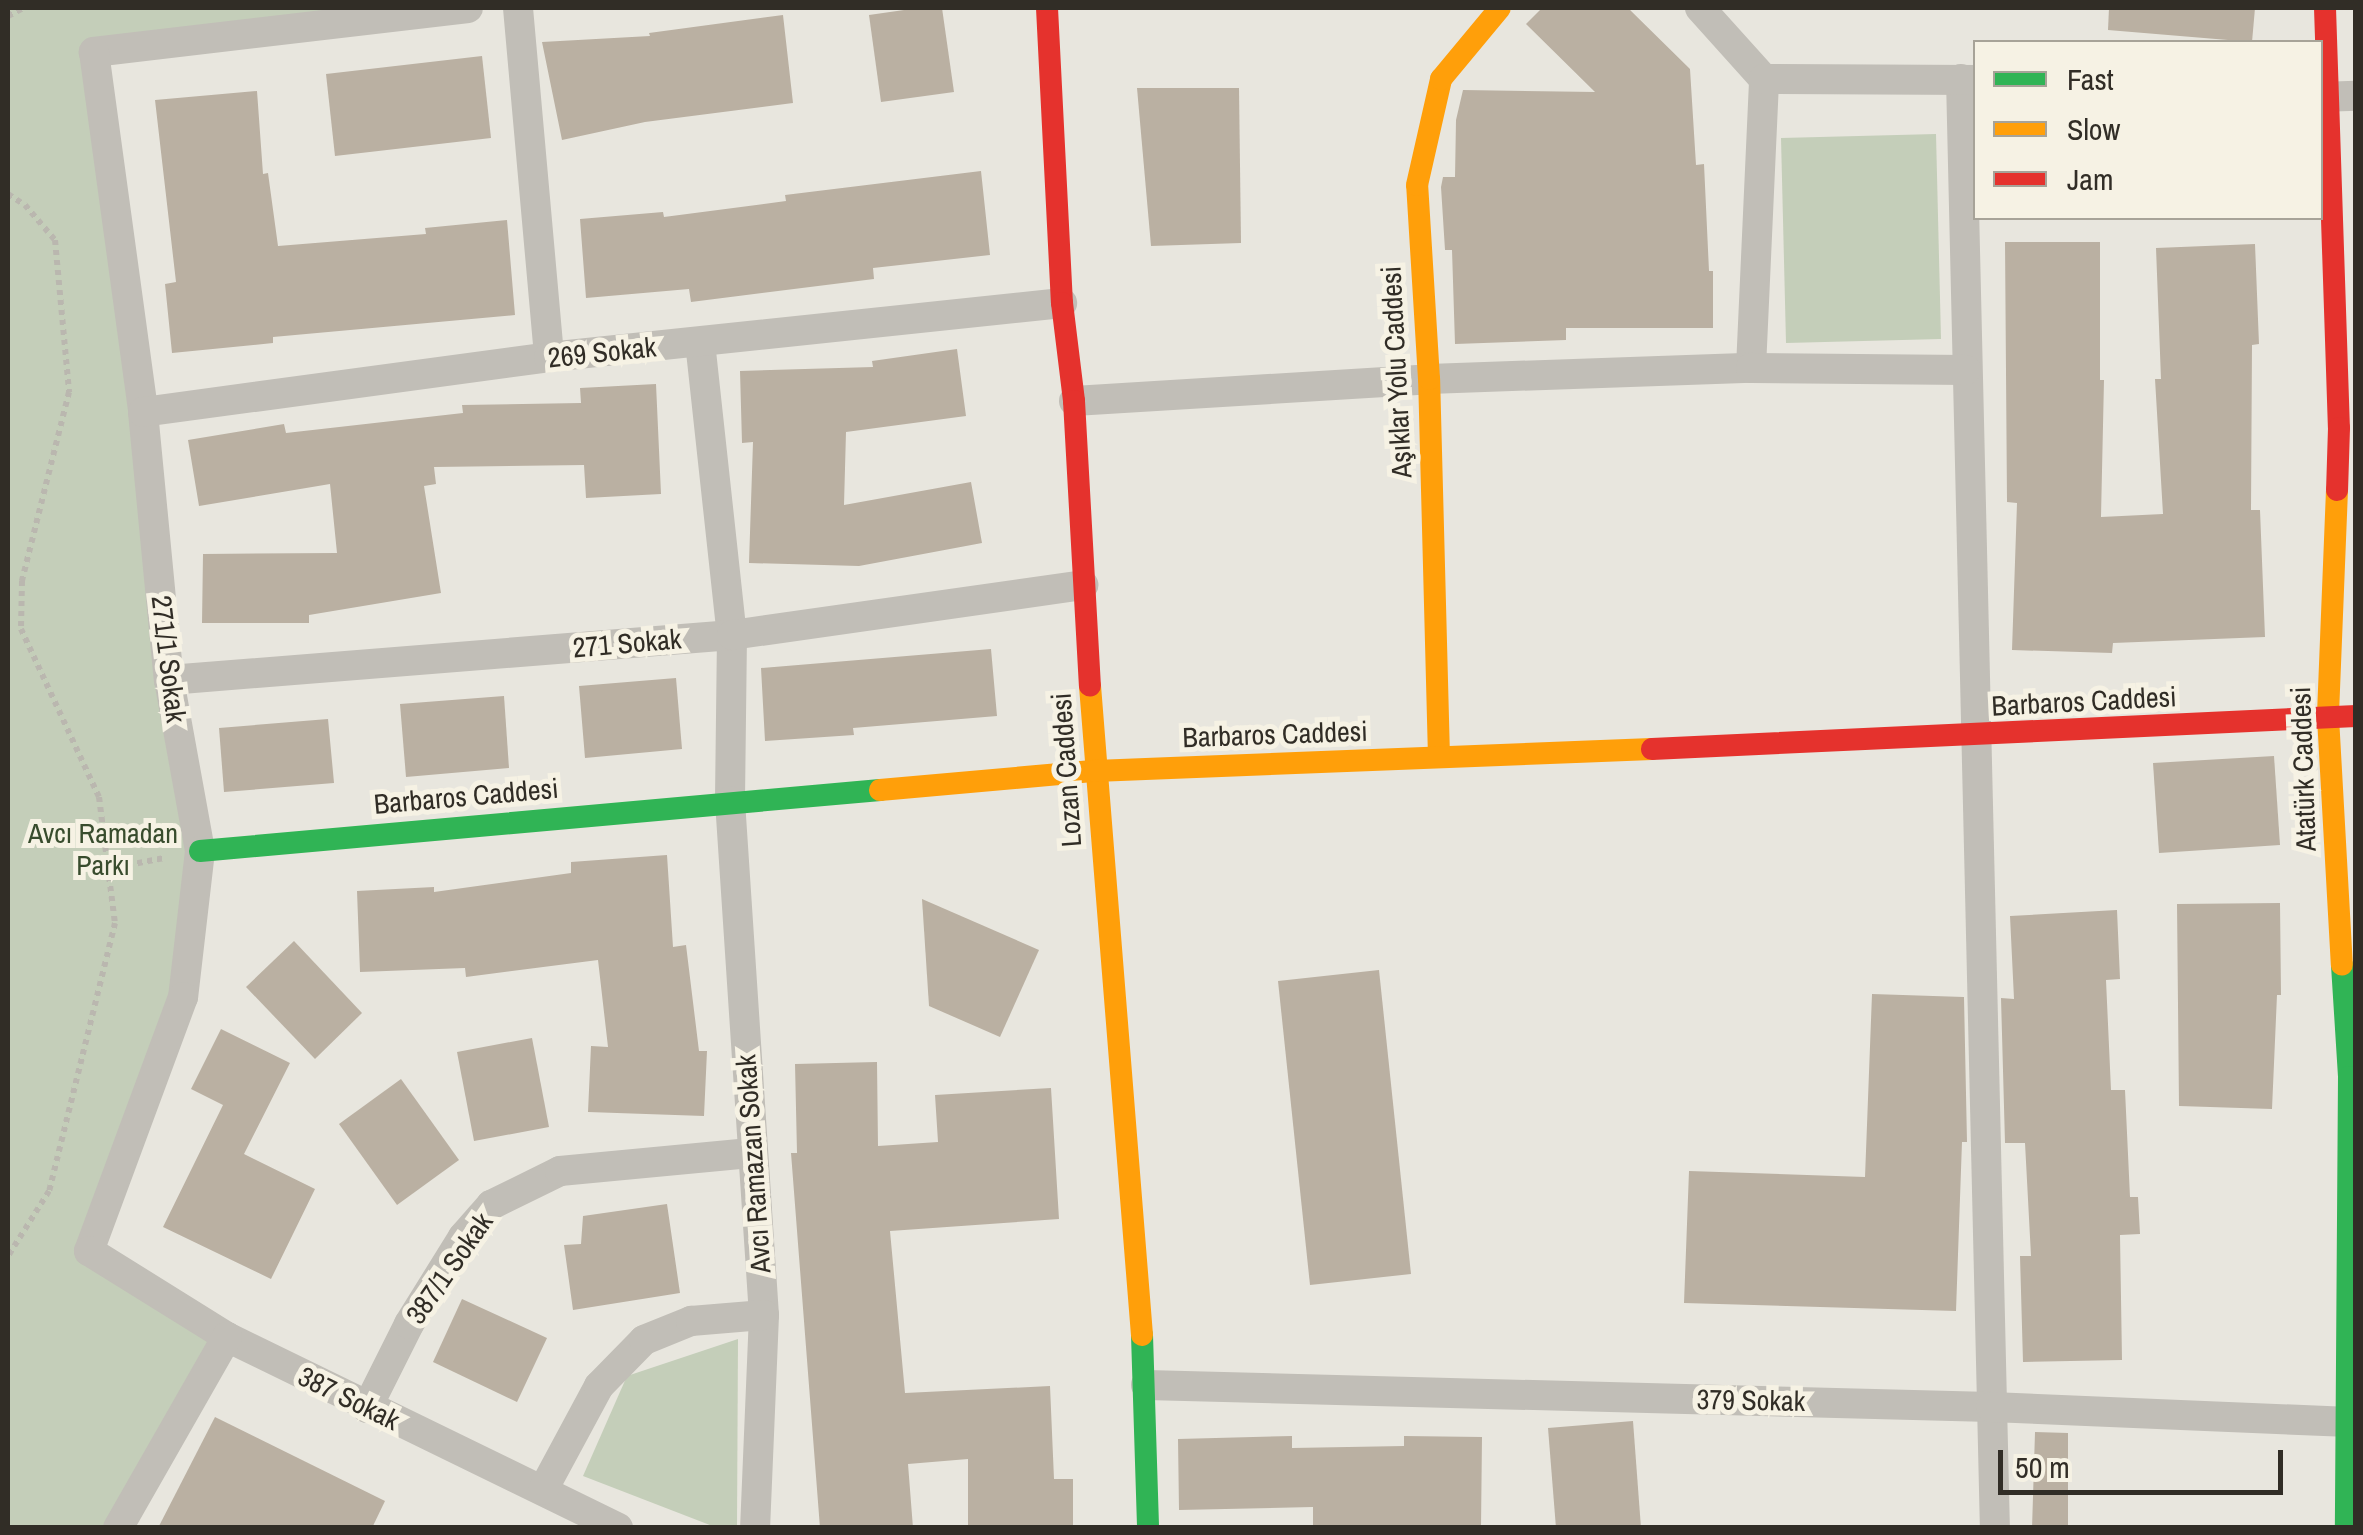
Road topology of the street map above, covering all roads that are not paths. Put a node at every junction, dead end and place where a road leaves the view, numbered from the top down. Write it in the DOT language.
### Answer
graph roads {
  1 [pos="468,8"];
  2 [pos="518,8"];
  3 [pos="1047,8"];
  4 [pos="1500,8"];
  5 [pos="1700,8"];
  6 [pos="2325,8"];
  7 [pos="1764,78"];
  8 [pos="1968,80"];
  9 [pos="2335,97"];
  10 [pos="1062,302"];
  11 [pos="700,342"];
  12 [pos="549,357"];
  13 [pos="1752,368"];
  14 [pos="1966,370"];
  15 [pos="1429,379"];
  16 [pos="1074,402"];
  17 [pos="143,412"];
  18 [pos="1083,586"];
  19 [pos="732,635"];
  20 [pos="169,680"];
  21 [pos="2356,716"];
  22 [pos="2328,717"];
  23 [pos="1974,737"];
  24 [pos="1440,757"];
  25 [pos="1095,771"];
  26 [pos="730,800"];
  27 [pos="200,851"];
  28 [pos="2352,1076"];
  29 [pos="750,1153"];
  30 [pos="89,1251"];
  31 [pos="764,1314"];
  32 [pos="227,1337"];
  33 [pos="1146,1384"];
  34 [pos="1991,1406"];
  35 [pos="367,1408"];
  36 [pos="2352,1423"];
  37 [pos="543,1490"];
  38 [pos="118,1528"];
  39 [pos="618,1528"];
  40 [pos="755,1528"];
  41 [pos="1148,1528"];
  42 [pos="1995,1528"];
  43 [pos="2346,1528"];
  1 -- 17 [label="street, 271/1 Sokak"];
  2 -- 12 [label="street"];
  3 -- 10 [label="street, Lozan Caddesi"];
  4 -- 15 [label="street, Aşıklar Yolu Caddesi"];
  5 -- 7 [label="street"];
  6 -- 9 [label="street, Atatürk Caddesi"];
  7 -- 8 [label="street"];
  7 -- 13 [label="street"];
  8 -- 14 [label="street"];
  9 -- 22 [label="street, Atatürk Caddesi"];
  10 -- 11 [label="street, 269 Sokak"];
  10 -- 16 [label="street, Lozan Caddesi"];
  11 -- 12 [label="street, 269 Sokak"];
  11 -- 19 [label="street, Avcı Ramazan Sokak"];
  12 -- 17 [label="street, 269 Sokak"];
  13 -- 14 [label="street"];
  13 -- 15 [label="street"];
  14 -- 23 [label="street"];
  15 -- 16 [label="street"];
  15 -- 24 [label="street, Aşıklar Yolu Caddesi"];
  16 -- 18 [label="street, Lozan Caddesi"];
  17 -- 20 [label="street, 271/1 Sokak"];
  18 -- 19 [label="street, 271 Sokak"];
  18 -- 25 [label="street, Lozan Caddesi"];
  19 -- 20 [label="street, 271 Sokak"];
  19 -- 26 [label="street, Avcı Ramazan Sokak"];
  20 -- 27 [label="street, 271/1 Sokak"];
  21 -- 22 [label="street, Barbaros Caddesi"];
  22 -- 23 [label="street, Barbaros Caddesi"];
  22 -- 28 [label="street, Atatürk Caddesi"];
  23 -- 24 [label="street, Barbaros Caddesi"];
  23 -- 34 [label="street"];
  24 -- 25 [label="street, Barbaros Caddesi"];
  25 -- 26 [label="street, Barbaros Caddesi"];
  25 -- 33 [label="street, Lozan Caddesi"];
  26 -- 27 [label="street, Barbaros Caddesi"];
  26 -- 29 [label="street, Avcı Ramazan Sokak"];
  27 -- 30 [label="street, 271/1 Sokak"];
  28 -- 36 [label="street, Atatürk Caddesi"];
  29 -- 31 [label="street, Avcı Ramazan Sokak"];
  29 -- 35 [label="street, 387/1 Sokak"];
  30 -- 32 [label="street, 387 Sokak"];
  31 -- 37 [label="street"];
  31 -- 40 [label="street, Avcı Ramazan Sokak"];
  32 -- 35 [label="street, 387 Sokak"];
  32 -- 38 [label="street"];
  33 -- 34 [label="street, 379 Sokak"];
  33 -- 41 [label="street, Lozan Caddesi"];
  34 -- 36 [label="street, 379 Sokak"];
  34 -- 42 [label="street"];
  35 -- 37 [label="street, 387 Sokak"];
  36 -- 43 [label="street, Atatürk Caddesi"];
  37 -- 39 [label="street, 387 Sokak"];
}
